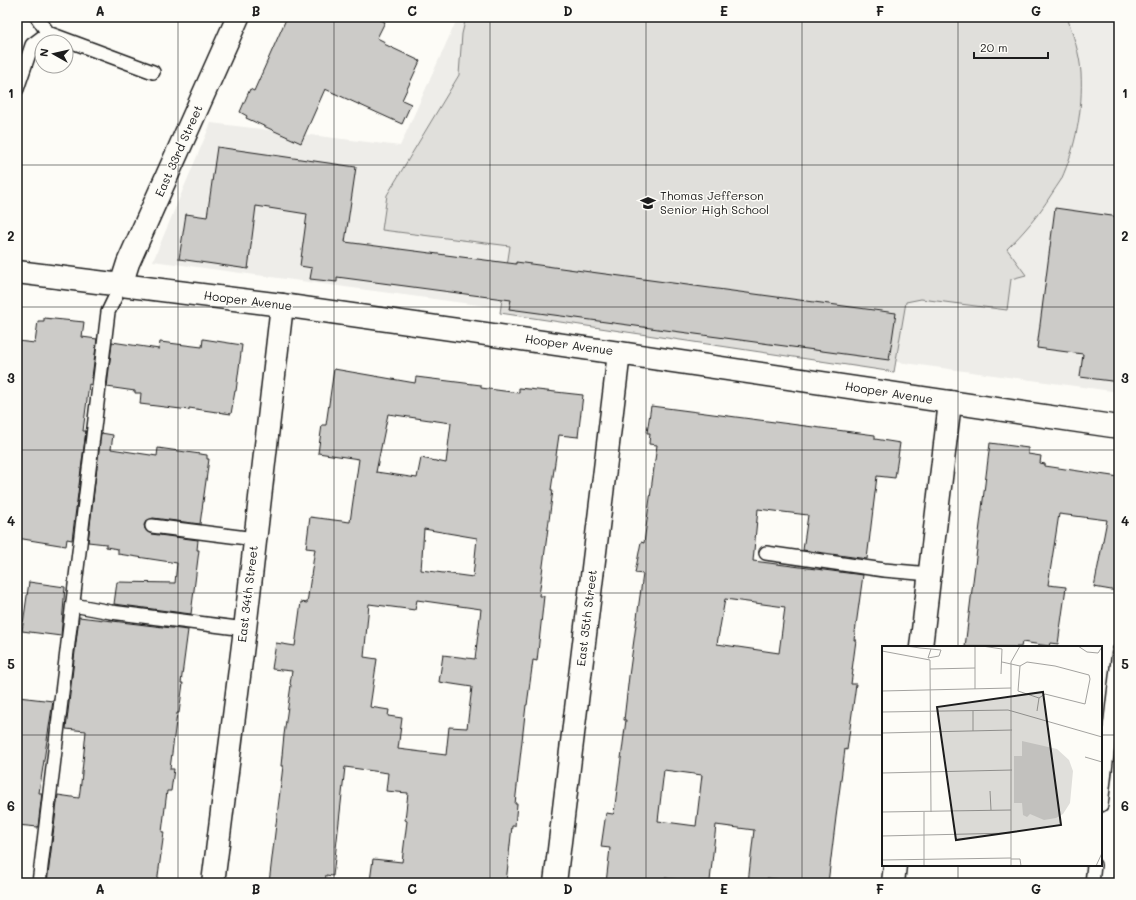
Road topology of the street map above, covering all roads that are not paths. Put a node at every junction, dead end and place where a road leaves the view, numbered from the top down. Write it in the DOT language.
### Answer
graph roads {
  1 [pos="37,17"];
  2 [pos="238,17"];
  3 [pos="48,33"];
  4 [pos="153,72"];
  5 [pos="17,89"];
  6 [pos="17,272"];
  7 [pos="121,285"];
  8 [pos="282,305"];
  9 [pos="619,353"];
  10 [pos="950,402"];
  11 [pos="1119,428"];
  12 [pos="152,526"];
  13 [pos="255,539"];
  14 [pos="766,554"];
  15 [pos="930,574"];
  16 [pos="73,605"];
  17 [pos="245,629"];
  18 [pos="921,646"];
  19 [pos="1119,651"];
  20 [pos="1102,796"];
  21 [pos="895,866"];
  22 [pos="1094,866"];
  23 [pos="39,883"];
  24 [pos="213,883"];
  25 [pos="555,883"];
  26 [pos="893,883"];
  27 [pos="1092,883"];
  1 -- 3 [label="lane"];
  2 -- 7 [label="street, East 33rd Street"];
  3 -- 4 [label="lane"];
  3 -- 5 [label="lane"];
  6 -- 7 [label="street, Hooper Avenue"];
  7 -- 8 [label="street, Hooper Avenue"];
  7 -- 16 [label="lane"];
  8 -- 9 [label="street, Hooper Avenue"];
  8 -- 13 [label="street, East 34th Street"];
  9 -- 10 [label="street, Hooper Avenue"];
  9 -- 25 [label="street, East 35th Street"];
  10 -- 11 [label="street, Hooper Avenue"];
  10 -- 15 [label="street"];
  12 -- 13 [label="lane"];
  13 -- 17 [label="street, East 34th Street"];
  14 -- 15 [label="lane"];
  15 -- 18 [label="street"];
  16 -- 17 [label="lane"];
  16 -- 23 [label="lane"];
  17 -- 24 [label="street, East 34th Street"];
  19 -- 20 [label="lane"];
  21 -- 26 [label="street"];
  22 -- 27 [label="lane"];
}
